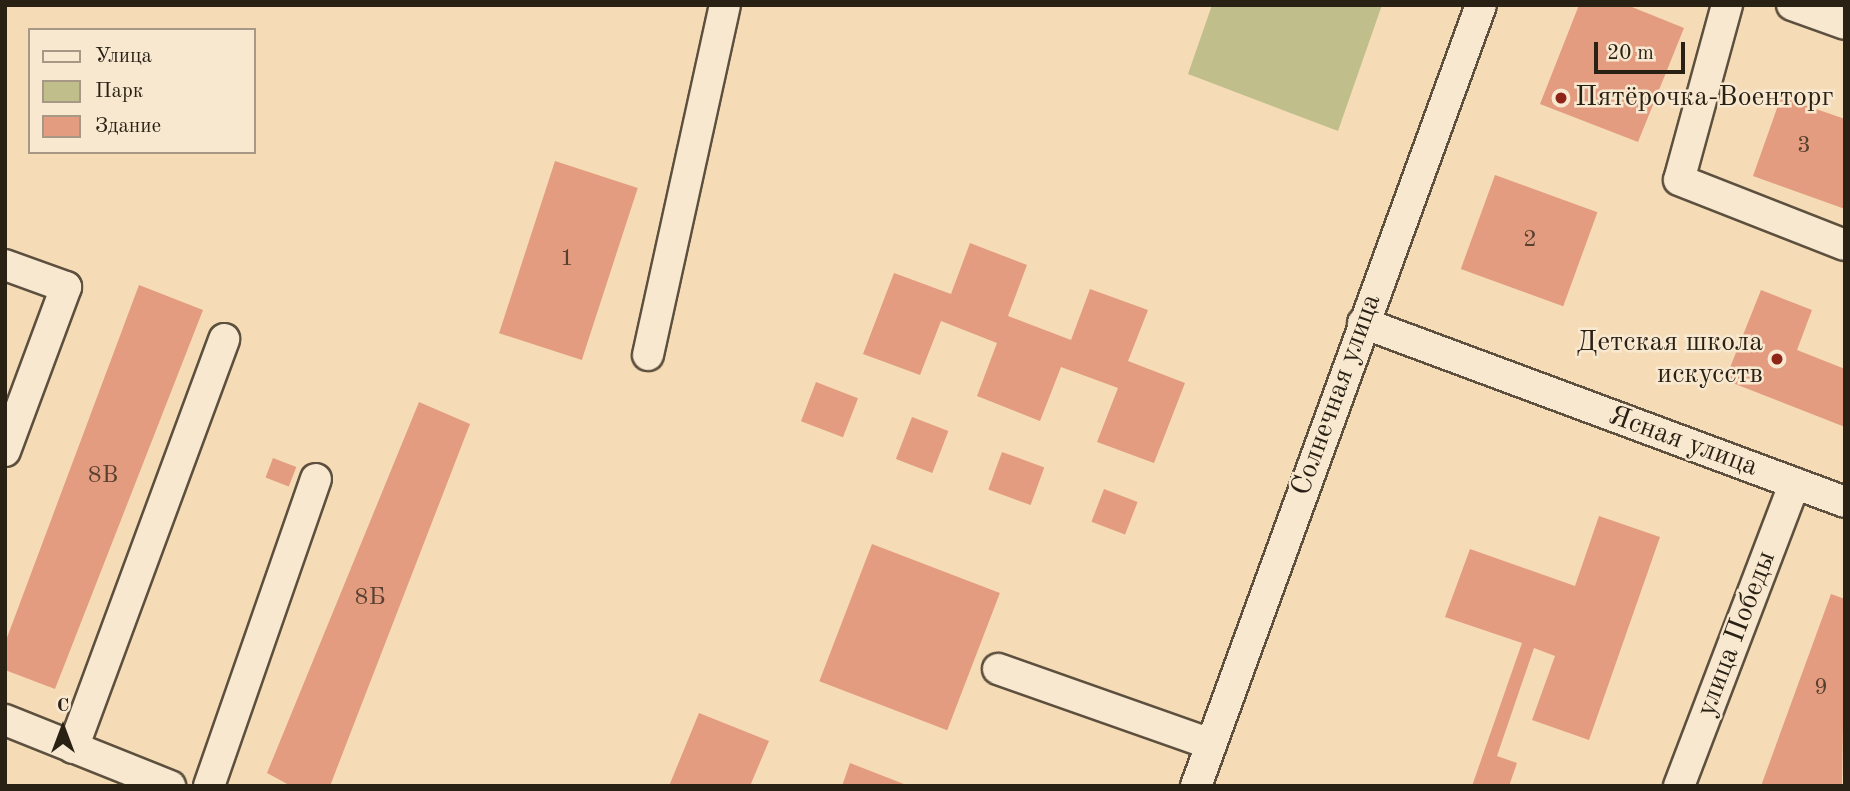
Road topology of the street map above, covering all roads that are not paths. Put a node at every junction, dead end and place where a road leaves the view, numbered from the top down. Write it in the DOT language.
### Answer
graph roads {
  1 [pos="725,5"];
  2 [pos="1481,5"];
  3 [pos="1727,5"];
  4 [pos="1792,5"];
  5 [pos="1845,24"];
  6 [pos="1845,245"];
  7 [pos="5,265"];
  8 [pos="1363,323"];
  9 [pos="224,339"];
  10 [pos="648,355"];
  11 [pos="5,451"];
  12 [pos="316,480"];
  13 [pos="1795,483"];
  14 [pos="1845,502"];
  15 [pos="998,669"];
  16 [pos="5,720"];
  17 [pos="1211,744"];
  18 [pos="74,748"];
  19 [pos="170,786"];
  20 [pos="209,786"];
  21 [pos="1196,786"];
  22 [pos="1679,786"];
  1 -- 10 [label="street"];
  2 -- 8 [label="street, Солнечная улица"];
  3 -- 6 [label="street"];
  4 -- 5 [label="street"];
  7 -- 11 [label="street"];
  8 -- 13 [label="street, Ясная улица"];
  8 -- 17 [label="street, Солнечная улица"];
  9 -- 18 [label="street"];
  12 -- 20 [label="street"];
  13 -- 14 [label="street, Ясная улица"];
  13 -- 22 [label="street, улица Победы"];
  15 -- 17 [label="street"];
  16 -- 18 [label="street"];
  17 -- 21 [label="street, Солнечная улица"];
  18 -- 19 [label="street"];
}
